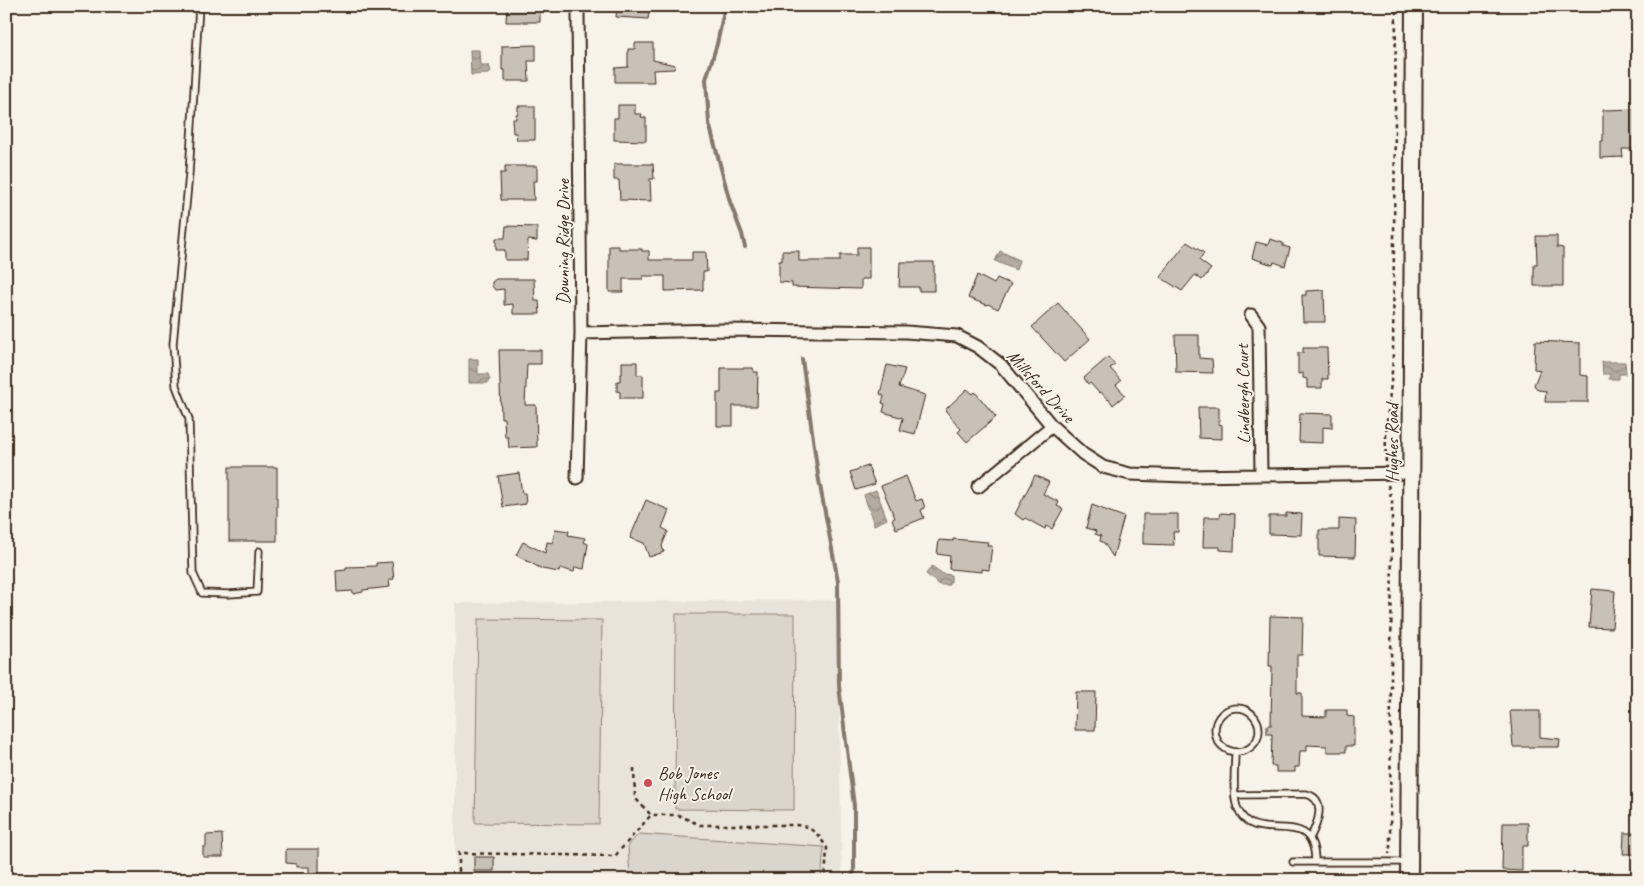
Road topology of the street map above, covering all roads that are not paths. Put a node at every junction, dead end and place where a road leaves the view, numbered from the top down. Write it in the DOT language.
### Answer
graph roads {
  1 [pos="199,6"];
  2 [pos="580,6"];
  3 [pos="1414,6"];
  4 [pos="1251,315"];
  5 [pos="581,333"];
  6 [pos="1052,426"];
  7 [pos="1411,472"];
  8 [pos="1261,475"];
  9 [pos="578,478"];
  10 [pos="978,486"];
  11 [pos="259,551"];
  12 [pos="1235,752"];
  13 [pos="1235,795"];
  14 [pos="1310,838"];
  15 [pos="1315,861"];
  16 [pos="1293,862"];
  17 [pos="1409,862"];
  18 [pos="1409,880"];
  1 -- 11 [label="lane"];
  2 -- 5 [label="street, Downing Ridge Drive"];
  3 -- 7 [label="main road, Hughes Road"];
  4 -- 8 [label="street, Lindbergh Court"];
  5 -- 6 [label="street, Millsford Drive"];
  5 -- 9 [label="street, Downing Ridge Drive"];
  6 -- 8 [label="street, Millsford Drive"];
  6 -- 10 [label="street"];
  7 -- 8 [label="street, Millsford Drive"];
  7 -- 17 [label="main road, Hughes Road"];
  12 -- 12 [label="lane"];
  12 -- 13 [label="lane"];
  13 -- 14 [label="lane"];
  13 -- 14 [label="lane"];
  14 -- 15 [label="lane"];
  15 -- 16 [label="lane"];
  15 -- 17 [label="lane"];
  17 -- 18 [label="main road, Hughes Road"];
}
